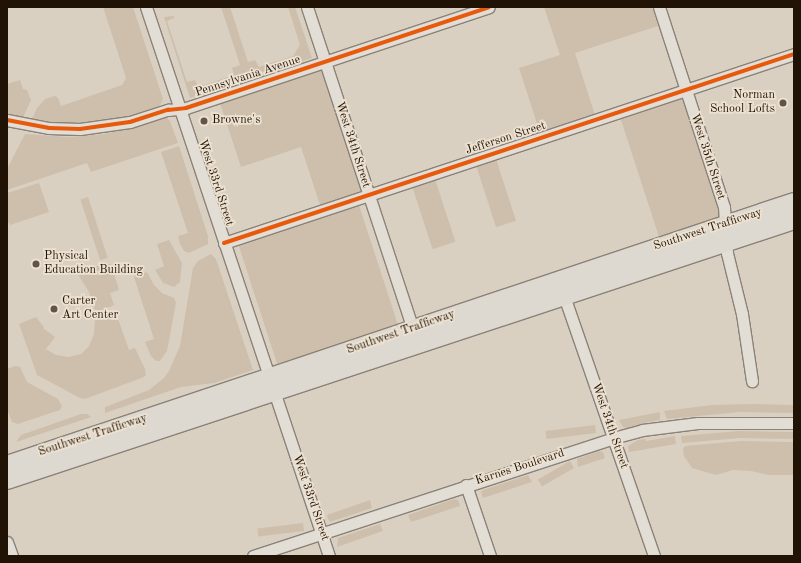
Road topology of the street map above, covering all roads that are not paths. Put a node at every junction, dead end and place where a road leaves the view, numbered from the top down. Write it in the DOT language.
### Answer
graph roads {
  1 [pos="146,7"];
  2 [pos="307,7"];
  3 [pos="489,7"];
  4 [pos="659,7"];
  5 [pos="794,54"];
  6 [pos="325,63"];
  7 [pos="686,90"];
  8 [pos="180,109"];
  9 [pos="7,120"];
  10 [pos="369,195"];
  11 [pos="794,202"];
  12 [pos="794,220"];
  13 [pos="726,224"];
  14 [pos="727,242"];
  15 [pos="224,243"];
  16 [pos="564,296"];
  17 [pos="413,329"];
  18 [pos="752,381"];
  19 [pos="272,384"];
  20 [pos="794,423"];
  21 [pos="613,438"];
  22 [pos="7,465"];
  23 [pos="7,480"];
  24 [pos="466,485"];
  25 [pos="322,533"];
  26 [pos="7,542"];
  27 [pos="12,556"];
  28 [pos="254,556"];
  29 [pos="329,556"];
  30 [pos="490,556"];
  31 [pos="654,556"];
  1 -- 8 [label="street, West 33rd Street"];
  2 -- 6 [label="street, West 34th Street"];
  3 -- 6 [label="street, Pennsylvania Avenue"];
  4 -- 7 [label="street, West 35th Street"];
  5 -- 7 [label="street, Jefferson Street"];
  6 -- 8 [label="street, Pennsylvania Avenue"];
  6 -- 10 [label="street, West 34th Street"];
  7 -- 10 [label="street, Jefferson Street"];
  7 -- 13 [label="street, West 35th Street"];
  8 -- 9 [label="street, Pennsylvania Avenue"];
  8 -- 15 [label="street, West 33rd Street"];
  10 -- 15 [label="street, Jefferson Street"];
  10 -- 17 [label="street, West 34th Street"];
  11 -- 13 [label="main road, Southwest Trafficway"];
  12 -- 14 [label="main road, Southwest Trafficway"];
  13 -- 14 [label="street, West 35th Street"];
  13 -- 17 [label="main road, Southwest Trafficway"];
  14 -- 16 [label="main road, Southwest Trafficway"];
  14 -- 18 [label="street, West 35th Street"];
  15 -- 19 [label="street, West 33rd Street"];
  16 -- 19 [label="main road, Southwest Trafficway"];
  16 -- 21 [label="street, West 34th Street"];
  17 -- 19 [label="main road, Southwest Trafficway"];
  19 -- 22 [label="main road, Southwest Trafficway"];
  19 -- 23 [label="main road, Southwest Trafficway"];
  19 -- 25 [label="street, West 33rd Street"];
  20 -- 21 [label="street, Karnes Boulevard"];
  21 -- 24 [label="street, Karnes Boulevard"];
  21 -- 31 [label="street, West 34th Street"];
  24 -- 25 [label="street, Karnes Boulevard"];
  24 -- 30 [label="street"];
  25 -- 28 [label="street, Karnes Boulevard"];
  25 -- 29 [label="street, West 33rd Street"];
  26 -- 27 [label="street"];
}
